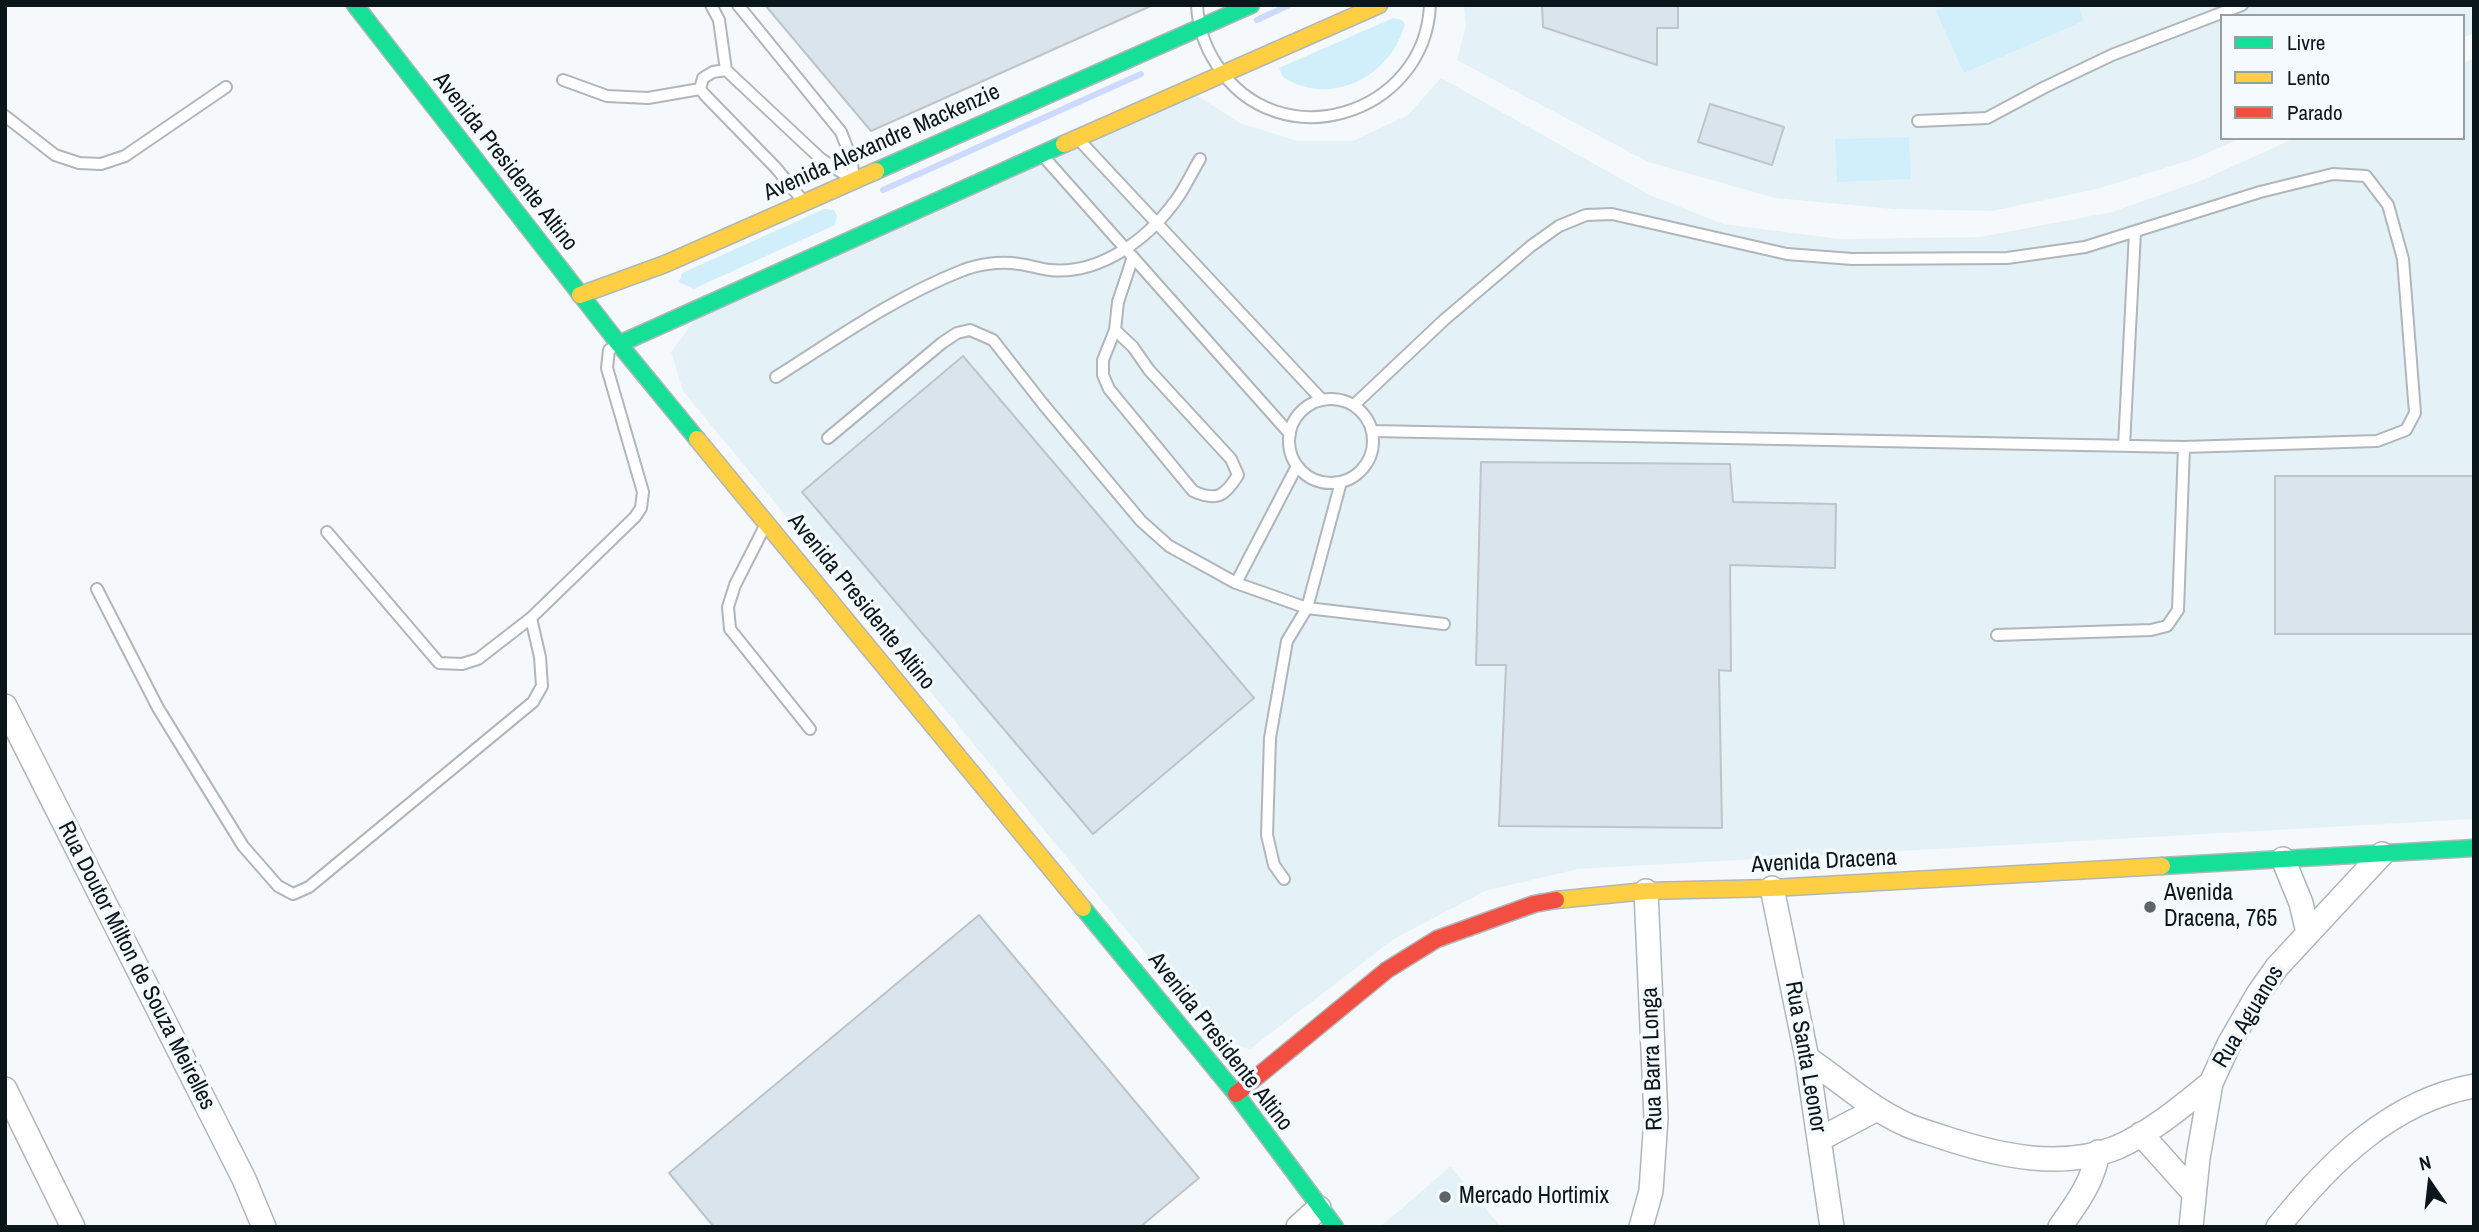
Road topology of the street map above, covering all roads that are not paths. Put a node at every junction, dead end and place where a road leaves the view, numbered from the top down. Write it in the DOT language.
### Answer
graph roads {
  1 [pos="355,5"];
  2 [pos="711,5"];
  3 [pos="738,5"];
  4 [pos="1197,5"];
  5 [pos="1251,5"];
  6 [pos="1379,5"];
  7 [pos="1430,5"];
  8 [pos="2239,6"];
  9 [pos="1200,29"];
  10 [pos="726,71"];
  11 [pos="1223,75"];
  12 [pos="563,80"];
  13 [pos="226,87"];
  14 [pos="700,89"];
  15 [pos="5,116"];
  16 [pos="1918,121"];
  17 [pos="1078,138"];
  18 [pos="1042,155"];
  19 [pos="1200,159"];
  20 [pos="857,186"];
  21 [pos="804,203"];
  22 [pos="1157,223"];
  23 [pos="2135,232"];
  24 [pos="1129,253"];
  25 [pos="580,295"];
  26 [pos="1115,330"];
  27 [pos="619,344"];
  28 [pos="776,377"];
  29 [pos="1322,400"];
  30 [pos="1354,405"];
  31 [pos="1372,431"];
  32 [pos="1290,434"];
  33 [pos="828,438"];
  34 [pos="2124,446"];
  35 [pos="2184,447"];
  36 [pos="1297,466"];
  37 [pos="1341,482"];
  38 [pos="767,523"];
  39 [pos="327,532"];
  40 [pos="1236,583"];
  41 [pos="97,589"];
  42 [pos="1307,608"];
  43 [pos="531,618"];
  44 [pos="1444,624"];
  45 [pos="1997,635"];
  46 [pos="5,706"];
  47 [pos="810,729"];
  48 [pos="2474,848"];
  49 [pos="2382,854"];
  50 [pos="2283,859"];
  51 [pos="1284,879"];
  52 [pos="1772,888"];
  53 [pos="1646,891"];
  54 [pos="2308,933"];
  55 [pos="1807,1058"];
  56 [pos="2210,1083"];
  57 [pos="2474,1086"];
  58 [pos="5,1089"];
  59 [pos="1236,1094"];
  60 [pos="1877,1109"];
  61 [pos="2141,1134"];
  62 [pos="1820,1139"];
  63 [pos="2098,1152"];
  64 [pos="2193,1192"];
  65 [pos="1319,1208"];
  66 [pos="74,1227"];
  67 [pos="264,1227"];
  68 [pos="1298,1227"];
  69 [pos="1335,1227"];
  70 [pos="1641,1227"];
  71 [pos="1832,1227"];
  72 [pos="2060,1227"];
  73 [pos="2191,1227"];
  74 [pos="2278,1227"];
  1 -- 25 [label="street, Avenida Presidente Altino"];
  2 -- 10 [label="lane"];
  3 -- 20 [label="lane"];
  4 -- 9 [label="lane"];
  5 -- 9 [label="street, Avenida Alexandre Mackenzie"];
  6 -- 11 [label="street"];
  7 -- 11 [label="lane"];
  8 -- 16 [label="lane"];
  9 -- 11 [label="lane"];
  9 -- 20 [label="street, Avenida Alexandre Mackenzie"];
  10 -- 14 [label="lane"];
  10 -- 20 [label="lane"];
  11 -- 17 [label="street"];
  12 -- 14 [label="lane"];
  13 -- 15 [label="lane"];
  14 -- 21 [label="lane"];
  17 -- 18 [label="street"];
  17 -- 22 [label="lane"];
  18 -- 24 [label="lane"];
  18 -- 27 [label="street"];
  19 -- 22 [label="lane"];
  20 -- 21 [label="street, Avenida Alexandre Mackenzie"];
  21 -- 25 [label="street, Avenida Alexandre Mackenzie"];
  22 -- 24 [label="lane"];
  22 -- 29 [label="lane"];
  23 -- 30 [label="lane"];
  23 -- 34 [label="lane"];
  23 -- 35 [label="lane"];
  24 -- 26 [label="lane"];
  24 -- 28 [label="lane"];
  24 -- 32 [label="lane"];
  25 -- 27 [label="street, Avenida Presidente Altino"];
  26 -- 26 [label="lane"];
  27 -- 38 [label="street, Avenida Presidente Altino"];
  27 -- 43 [label="lane"];
  29 -- 30 [label="lane"];
  29 -- 32 [label="lane"];
  30 -- 31 [label="lane"];
  31 -- 34 [label="lane"];
  31 -- 37 [label="lane"];
  32 -- 36 [label="lane"];
  33 -- 40 [label="lane"];
  34 -- 35 [label="lane"];
  35 -- 45 [label="lane"];
  36 -- 37 [label="lane"];
  36 -- 40 [label="lane"];
  37 -- 42 [label="lane"];
  38 -- 47 [label="lane"];
  38 -- 59 [label="street, Avenida Presidente Altino"];
  39 -- 43 [label="lane"];
  40 -- 42 [label="lane"];
  41 -- 43 [label="lane"];
  42 -- 44 [label="lane"];
  42 -- 51 [label="lane"];
  46 -- 67 [label="street, Rua Doutor Milton de Souza Meirelles"];
  48 -- 49 [label="street, Avenida Dracena"];
  49 -- 50 [label="street, Avenida Dracena"];
  49 -- 54 [label="street, Rua Aguanos"];
  50 -- 52 [label="street, Avenida Dracena"];
  50 -- 54 [label="street"];
  52 -- 53 [label="street, Avenida Dracena"];
  52 -- 55 [label="street, Rua Santa Leonor"];
  53 -- 59 [label="street, Avenida Dracena"];
  53 -- 70 [label="street, Rua Barra Longa"];
  54 -- 56 [label="street, Rua Aguanos"];
  55 -- 60 [label="street"];
  55 -- 62 [label="street, Rua Santa Leonor"];
  56 -- 61 [label="street"];
  56 -- 64 [label="street, Rua Aguanos"];
  57 -- 74 [label="street"];
  58 -- 66 [label="street"];
  59 -- 65 [label="street, Avenida Presidente Altino"];
  60 -- 62 [label="street"];
  60 -- 63 [label="street"];
  61 -- 63 [label="street"];
  61 -- 64 [label="street"];
  62 -- 71 [label="street, Rua Santa Leonor"];
  63 -- 72 [label="street"];
  64 -- 73 [label="street, Rua Aguanos"];
  65 -- 68 [label="street"];
  65 -- 69 [label="street, Avenida Presidente Altino"];
}
